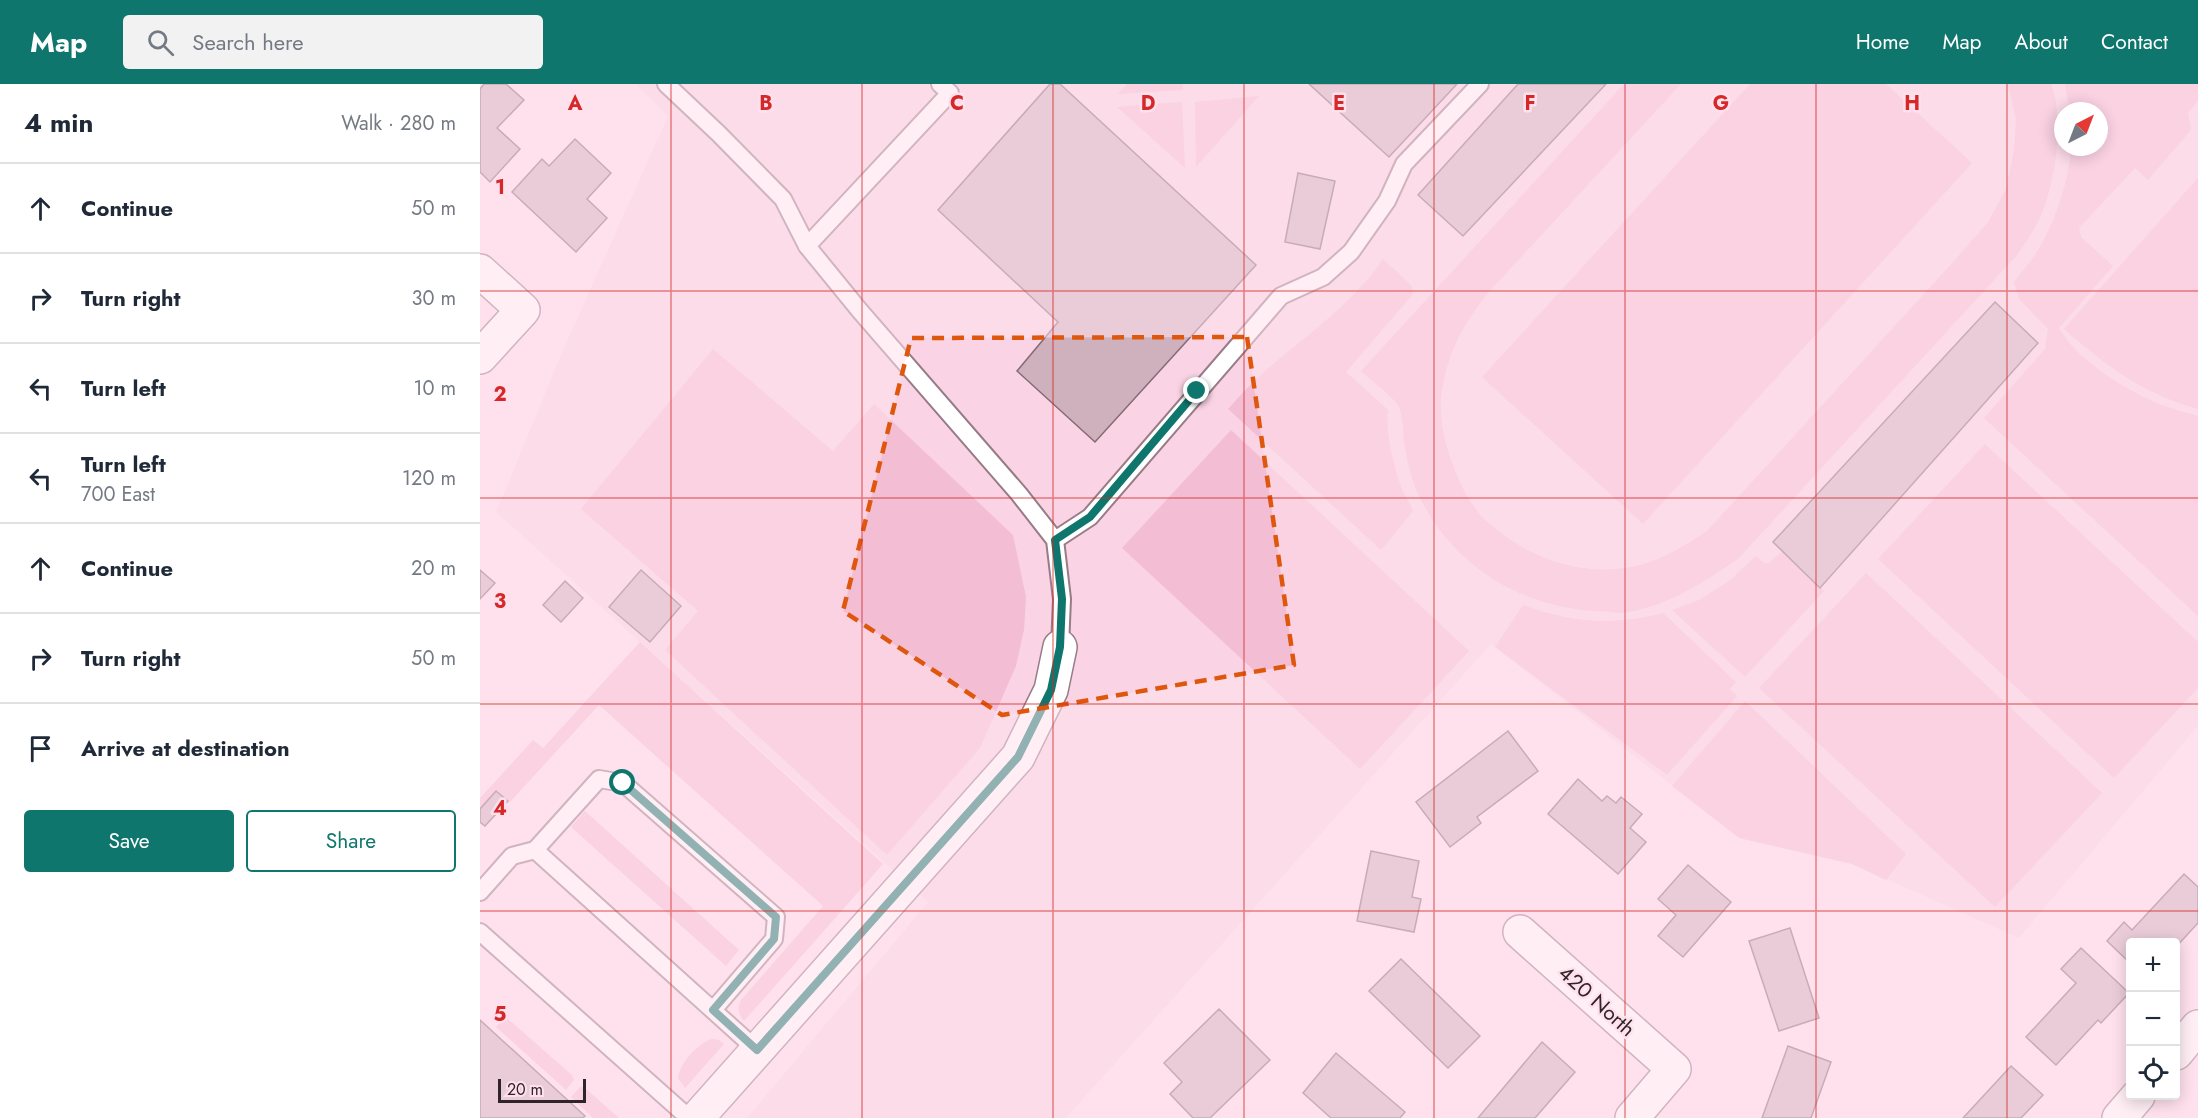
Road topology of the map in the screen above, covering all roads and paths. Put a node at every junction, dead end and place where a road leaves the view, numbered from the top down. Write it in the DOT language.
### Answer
graph roads {
  1 [pos="666,84"];
  2 [pos="1480,84"];
  3 [pos="950,87"];
  4 [pos="807,246"];
  5 [pos="480,271"];
  6 [pos="480,357"];
  7 [pos="1055,540"];
  8 [pos="1060,647"];
  9 [pos="535,850"];
  10 [pos="480,892"];
  11 [pos="480,932"];
  12 [pos="1520,932"];
  13 [pos="713,1010"];
  14 [pos="2198,1027"];
  15 [pos="2180,1047"];
  16 [pos="757,1050"];
  17 [pos="2134,1100"];
  18 [pos="689,1118"];
  19 [pos="697,1118"];
  20 [pos="1632,1118"];
  21 [pos="2119,1118"];
  1 -- 4 [label="lane"];
  2 -- 7 [label="lane"];
  3 -- 4 [label="lane"];
  4 -- 7 [label="lane"];
  5 -- 6 [label="street"];
  7 -- 8 [label="lane"];
  8 -- 16 [label="street"];
  9 -- 10 [label="lane"];
  9 -- 13 [label="lane"];
  9 -- 13 [label="lane"];
  11 -- 18 [label="lane"];
  12 -- 20 [label="street, 420 North"];
  13 -- 16 [label="lane"];
  14 -- 15 [label="street"];
  16 -- 19 [label="street"];
  17 -- 21 [label="street"];
}
